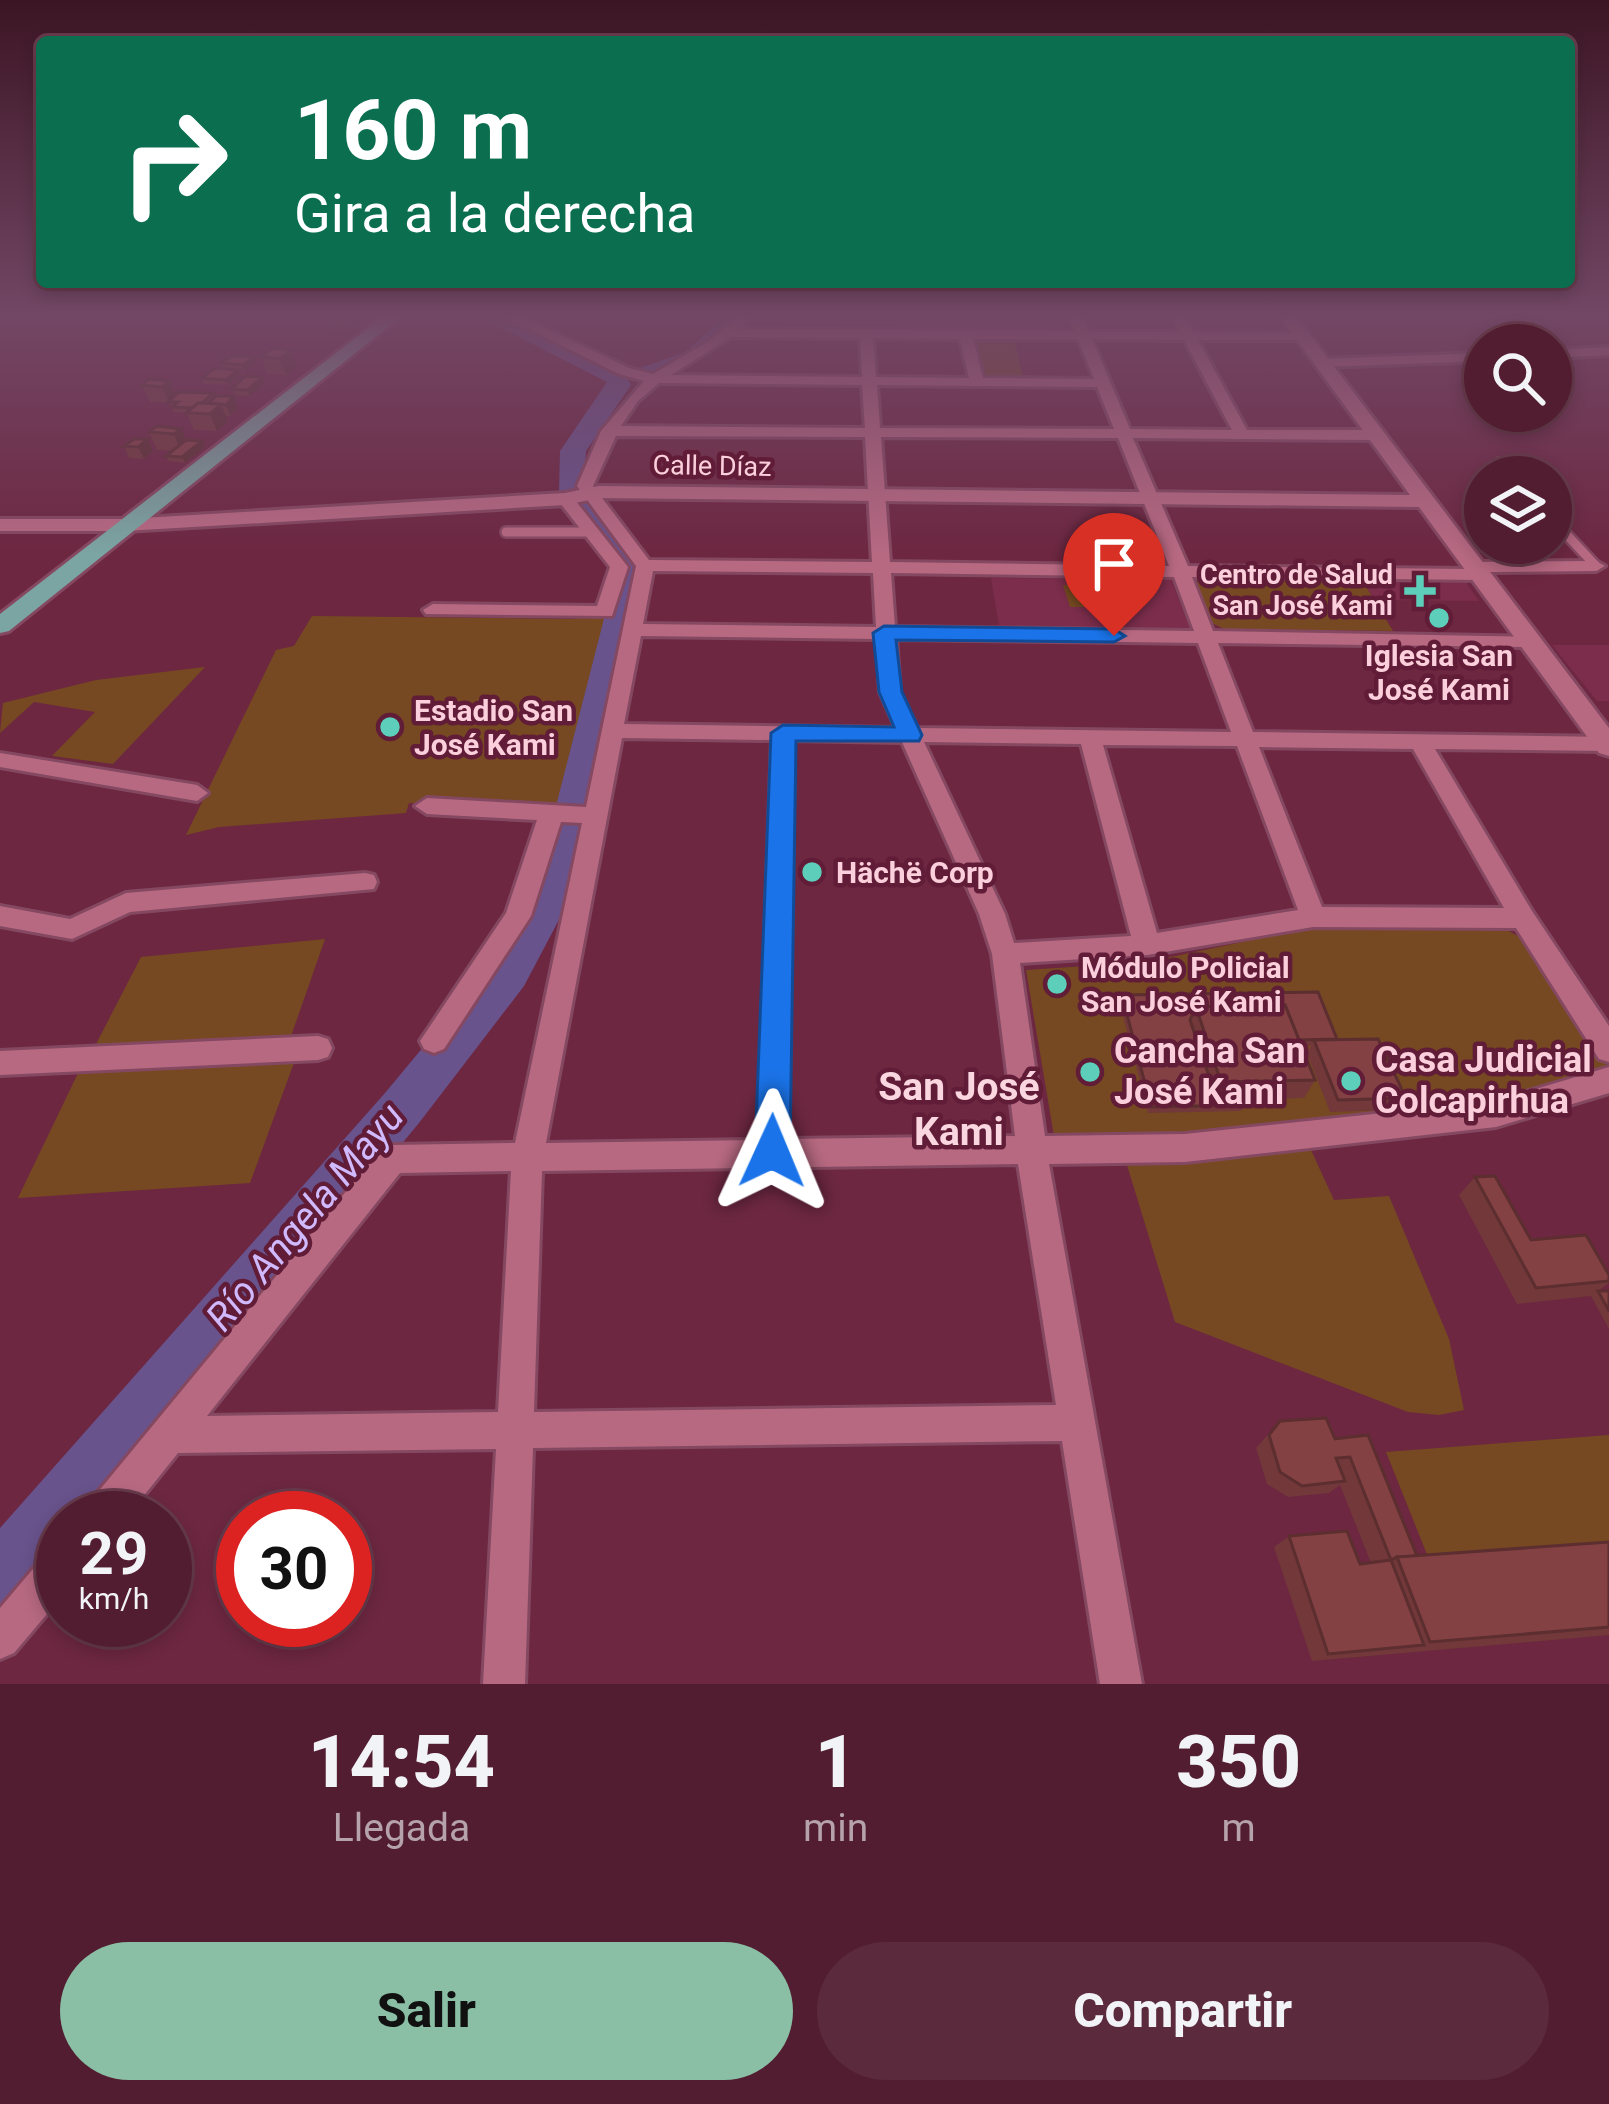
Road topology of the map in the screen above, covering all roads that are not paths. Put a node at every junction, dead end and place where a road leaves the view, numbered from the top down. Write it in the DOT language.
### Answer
graph roads {
  1 [pos="290,397"];
  2 [pos="639,397"];
  3 [pos="870,397"];
  4 [pos="1106,397"];
  5 [pos="1221,397"];
  6 [pos="1348,397"];
  7 [pos="609,431"];
  8 [pos="872,432"];
  9 [pos="1121,434"];
  10 [pos="1242,435"];
  11 [pos="1376,435"];
  12 [pos="874,495"];
  13 [pos="577,497"];
  14 [pos="1148,497"];
  15 [pos="1426,501"];
  16 [pos="125,524"];
  17 [pos="0,525"];
  18 [pos="506,532"];
  19 [pos="590,532"];
  20 [pos="1572,540"];
  21 [pos="645,565"];
  22 [pos="1596,566"];
  23 [pos="880,568"];
  24 [pos="1478,571"];
  25 [pos="1181,572"];
  26 [pos="433,610"];
  27 [pos="0,626"];
  28 [pos="633,630"];
  29 [pos="884,633"];
  30 [pos="1206,637"];
  31 [pos="1530,641"];
  32 [pos="613,731"];
  33 [pos="783,733"];
  34 [pos="910,735"];
  35 [pos="1090,737"];
  36 [pos="1244,739"];
  37 [pos="1420,742"];
  38 [pos="1608,746"];
  39 [pos="10,762"];
  40 [pos="0,783"];
  41 [pos="197,793"];
  42 [pos="427,806"];
  43 [pos="550,815"];
  44 [pos="597,815"];
  45 [pos="365,882"];
  46 [pos="0,916"];
  47 [pos="1313,917"];
  48 [pos="1522,918"];
  49 [pos="1148,944"];
  50 [pos="1005,955"];
  51 [pos="434,1040"];
  52 [pos="319,1048"];
  53 [pos="1609,1050"];
  54 [pos="0,1063"];
  55 [pos="1609,1080"];
  56 [pos="772,1151"];
  57 [pos="1032,1153"];
  58 [pos="527,1160"];
  59 [pos="1078,1423"];
  60 [pos="512,1432"];
  61 [pos="171,1435"];
  62 [pos="124,1491"];
  63 [pos="36,1596"];
  64 [pos="0,1639"];
  65 [pos="505,1684"];
  66 [pos="1121,1684"];
  1 -- 16 [label="main road"];
  2 -- 7 [label="street"];
  3 -- 8 [label="street"];
  4 -- 9 [label="street"];
  5 -- 10 [label="street"];
  6 -- 11 [label="street"];
  7 -- 8 [label="street"];
  7 -- 13 [label="street"];
  8 -- 9 [label="street"];
  8 -- 12 [label="street"];
  9 -- 10 [label="street"];
  9 -- 14 [label="street"];
  10 -- 11 [label="street"];
  11 -- 15 [label="street"];
  12 -- 13 [label="street, Calle Díaz"];
  12 -- 14 [label="street, Calle Díaz"];
  12 -- 23 [label="street"];
  13 -- 16 [label="street, Calle Díaz"];
  13 -- 19 [label="street"];
  13 -- 21 [label="street"];
  14 -- 15 [label="street, Calle Díaz"];
  14 -- 25 [label="street"];
  15 -- 24 [label="street"];
  16 -- 17 [label="street, Calle Díaz"];
  16 -- 27 [label="main road"];
  18 -- 19 [label="lane"];
  19 -- 26 [label="street"];
  20 -- 22 [label="lane"];
  21 -- 23 [label="street"];
  21 -- 28 [label="street"];
  22 -- 24 [label="street"];
  23 -- 25 [label="street"];
  23 -- 29 [label="street"];
  24 -- 25 [label="street"];
  24 -- 31 [label="street"];
  25 -- 30 [label="street"];
  28 -- 29 [label="street"];
  28 -- 32 [label="street"];
  29 -- 30 [label="street"];
  29 -- 34 [label="street"];
  30 -- 31 [label="street"];
  30 -- 36 [label="street"];
  31 -- 38 [label="street"];
  32 -- 33 [label="street"];
  32 -- 44 [label="street"];
  33 -- 34 [label="street"];
  33 -- 56 [label="street"];
  34 -- 35 [label="street"];
  34 -- 50 [label="street"];
  35 -- 36 [label="street"];
  35 -- 49 [label="street"];
  36 -- 37 [label="street"];
  36 -- 47 [label="street"];
  37 -- 38 [label="street"];
  37 -- 48 [label="street"];
  39 -- 40 [label="street"];
  39 -- 41 [label="street"];
  42 -- 43 [label="street"];
  43 -- 44 [label="street"];
  43 -- 51 [label="street"];
  44 -- 58 [label="street"];
  45 -- 46 [label="street"];
  47 -- 48 [label="street"];
  47 -- 49 [label="street"];
  48 -- 53 [label="street"];
  49 -- 50 [label="street"];
  50 -- 57 [label="street"];
  52 -- 54 [label="street"];
  55 -- 57 [label="street"];
  56 -- 57 [label="street"];
  56 -- 58 [label="street"];
  57 -- 59 [label="street"];
  58 -- 60 [label="street"];
  58 -- 61 [label="street"];
  59 -- 60 [label="street"];
  59 -- 66 [label="street"];
  60 -- 61 [label="street"];
  60 -- 65 [label="street"];
  61 -- 62 [label="street"];
  63 -- 64 [label="street"];
}
